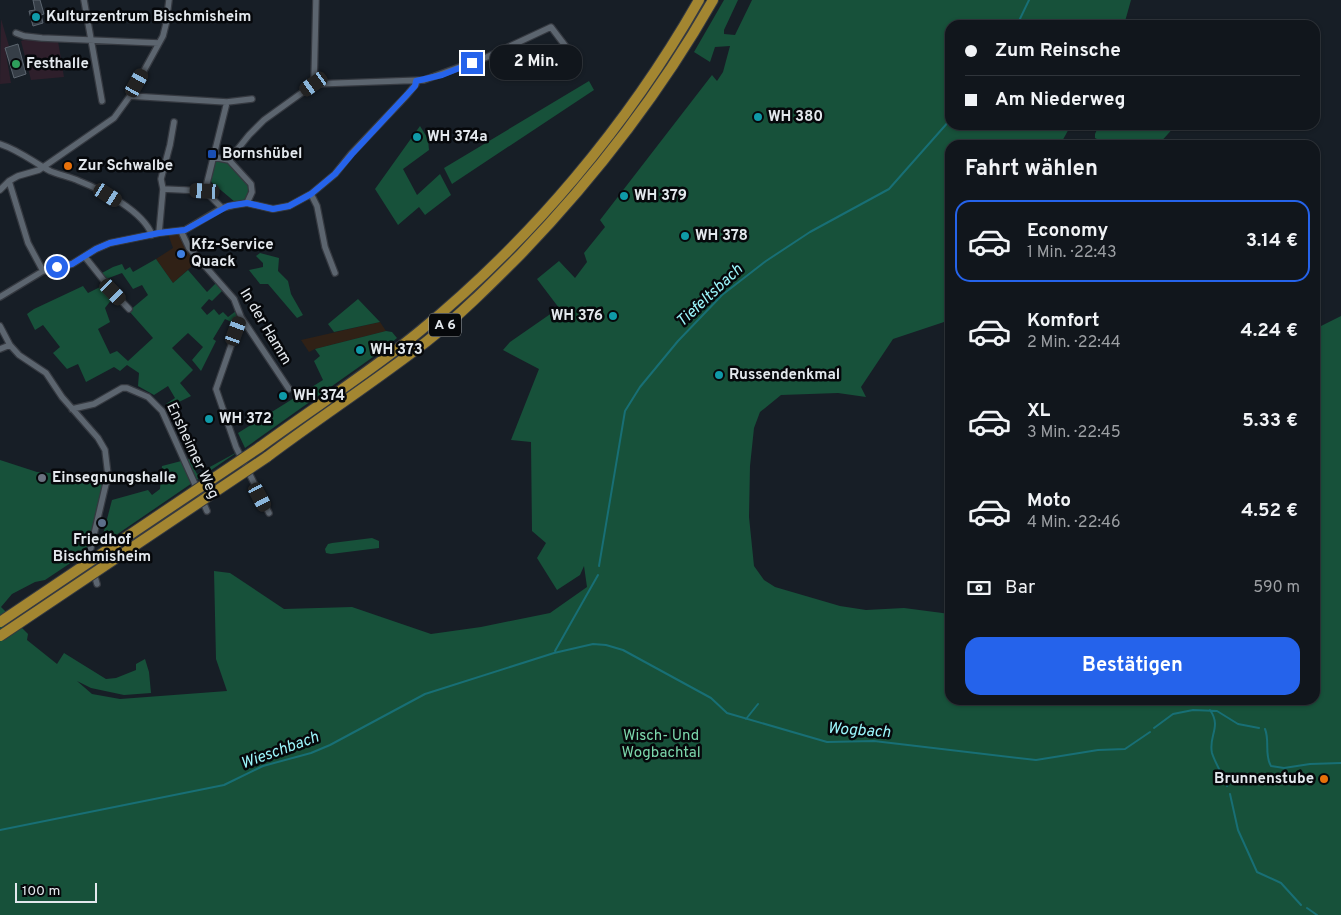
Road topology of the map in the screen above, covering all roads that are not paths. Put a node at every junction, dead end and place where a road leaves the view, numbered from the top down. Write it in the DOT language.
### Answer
graph roads {
  1 [pos="84,0"];
  2 [pos="168,0"];
  3 [pos="316,0"];
  4 [pos="699,0"];
  5 [pos="713,0"];
  6 [pos="16,33"];
  7 [pos="90,40"];
  8 [pos="159,43"];
  9 [pos="573,56"];
  10 [pos="416,81"];
  11 [pos="314,84"];
  12 [pos="130,96"];
  13 [pos="252,99"];
  14 [pos="102,101"];
  15 [pos="227,102"];
  16 [pos="174,122"];
  17 [pos="0,144"];
  18 [pos="213,157"];
  19 [pos="229,160"];
  20 [pos="43,166"];
  21 [pos="9,181"];
  22 [pos="163,189"];
  23 [pos="0,190"];
  24 [pos="205,191"];
  25 [pos="311,194"];
  26 [pos="247,203"];
  27 [pos="222,208"];
  28 [pos="181,231"];
  29 [pos="159,233"];
  30 [pos="152,235"];
  31 [pos="85,257"];
  32 [pos="42,271"];
  33 [pos="335,274"];
  34 [pos="0,297"];
  35 [pos="129,309"];
  36 [pos="241,316"];
  37 [pos="0,326"];
  38 [pos="10,345"];
  39 [pos="0,349"];
  40 [pos="289,389"];
  41 [pos="72,409"];
  42 [pos="207,511"];
  43 [pos="269,513"];
  44 [pos="98,584"];
  45 [pos="0,622"];
  46 [pos="0,636"];
  1 -- 7 [label="street"];
  2 -- 8 [label="street"];
  3 -- 11 [label="street"];
  4 -- 45 [label="highway, A 6, bridge"];
  5 -- 46 [label="highway, A 6, bridge"];
  6 -- 7 [label="street"];
  7 -- 8 [label="street"];
  7 -- 14 [label="street"];
  8 -- 12 [label="street"];
  9 -- 10 [label="street"];
  10 -- 11 [label="street"];
  10 -- 25 [label="street"];
  11 -- 19 [label="street"];
  12 -- 15 [label="street"];
  12 -- 20 [label="street"];
  13 -- 15 [label="street"];
  15 -- 18 [label="street"];
  16 -- 22 [label="street"];
  17 -- 20 [label="street"];
  18 -- 19 [label="street"];
  18 -- 24 [label="street"];
  19 -- 26 [label="street"];
  20 -- 21 [label="street"];
  20 -- 30 [label="street"];
  21 -- 23 [label="street"];
  21 -- 32 [label="street"];
  22 -- 24 [label="street"];
  22 -- 29 [label="street"];
  24 -- 27 [label="street"];
  25 -- 26 [label="street"];
  25 -- 33 [label="street"];
  26 -- 27 [label="street"];
  27 -- 28 [label="street"];
  28 -- 29 [label="street"];
  28 -- 36 [label="street, In der Hamm"];
  29 -- 30 [label="street"];
  30 -- 31 [label="street"];
  31 -- 32 [label="street"];
  31 -- 35 [label="street"];
  32 -- 34 [label="street"];
  36 -- 40 [label="street, In der Hamm"];
  36 -- 43 [label="street"];
  37 -- 38 [label="street"];
  38 -- 39 [label="street"];
  38 -- 41 [label="street"];
  41 -- 42 [label="street, Ensheimer Weg"];
  41 -- 44 [label="street"];
}
